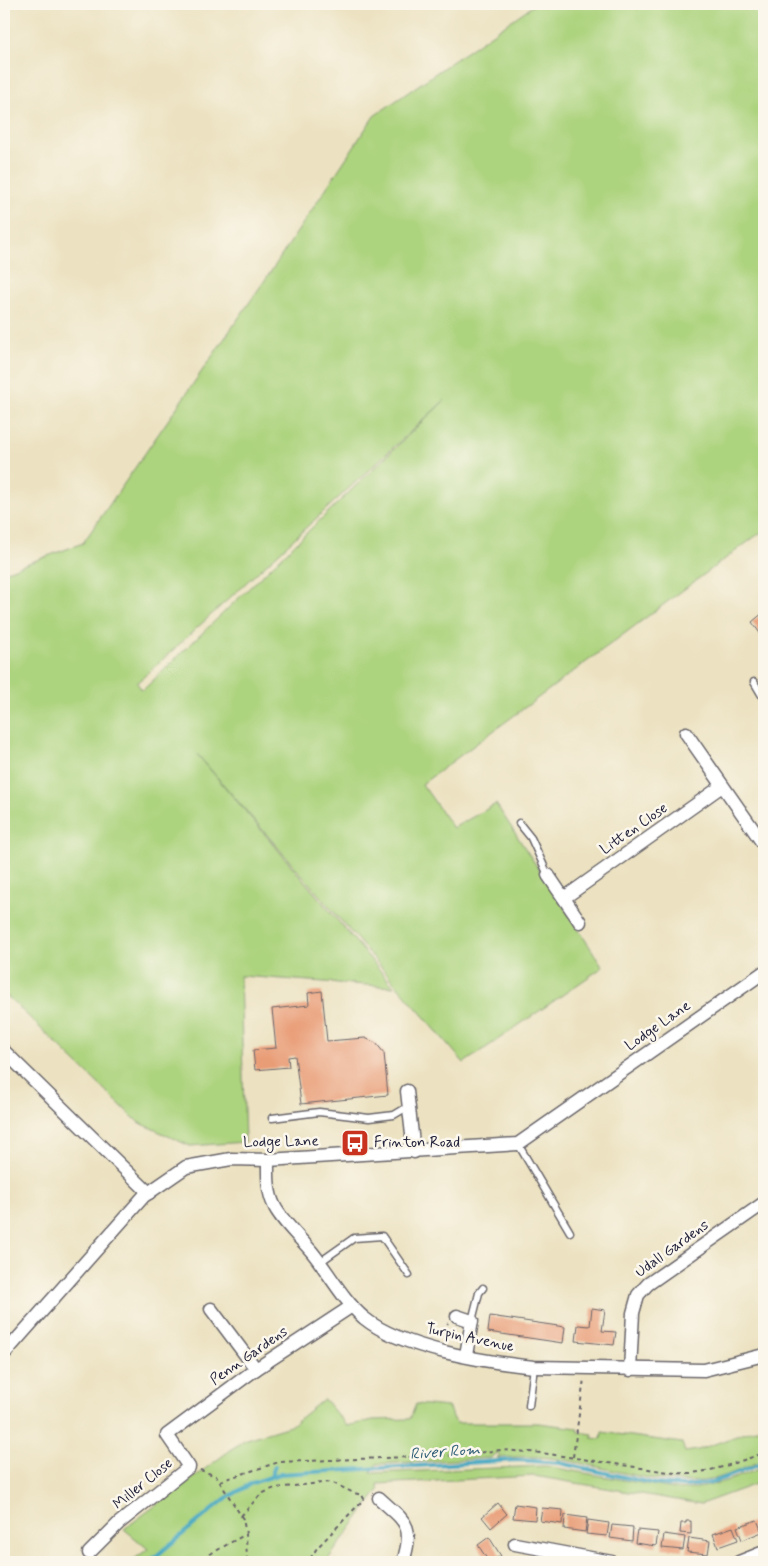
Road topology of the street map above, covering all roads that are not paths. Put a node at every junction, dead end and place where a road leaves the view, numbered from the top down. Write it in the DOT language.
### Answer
graph roads {
  1 [pos="754,682"];
  2 [pos="764,699"];
  3 [pos="686,733"];
  4 [pos="722,786"];
  5 [pos="519,823"];
  6 [pos="764,845"];
  7 [pos="548,875"];
  8 [pos="564,898"];
  9 [pos="580,922"];
  10 [pos="764,972"];
  11 [pos="4,1051"];
  12 [pos="407,1091"];
  13 [pos="409,1106"];
  14 [pos="272,1118"];
  15 [pos="518,1144"];
  16 [pos="414,1152"];
  17 [pos="268,1160"];
  18 [pos="149,1193"];
  19 [pos="764,1203"];
  20 [pos="570,1232"];
  21 [pos="320,1262"];
  22 [pos="409,1275"];
  23 [pos="483,1288"];
  24 [pos="352,1306"];
  25 [pos="211,1310"];
  26 [pos="453,1318"];
  27 [pos="472,1321"];
  28 [pos="4,1354"];
  29 [pos="466,1355"];
  30 [pos="764,1355"];
  31 [pos="534,1367"];
  32 [pos="256,1369"];
  33 [pos="630,1370"];
  34 [pos="530,1406"];
  35 [pos="167,1436"];
  36 [pos="379,1498"];
  37 [pos="515,1544"];
  38 [pos="764,1552"];
  39 [pos="89,1553"];
  40 [pos="404,1560"];
  41 [pos="612,1562"];
  42 [pos="740,1562"];
  1 -- 2 [label="lane"];
  3 -- 4 [label="street"];
  4 -- 6 [label="street"];
  4 -- 8 [label="street, Litten Close"];
  5 -- 7 [label="lane"];
  7 -- 8 [label="street"];
  8 -- 9 [label="street"];
  10 -- 15 [label="street, Lodge Lane"];
  11 -- 18 [label="street"];
  12 -- 13 [label="street"];
  13 -- 14 [label="lane"];
  13 -- 16 [label="street"];
  15 -- 16 [label="street, Lodge Lane"];
  15 -- 20 [label="lane"];
  16 -- 17 [label="street, Lodge Lane"];
  17 -- 18 [label="street, Lodge Lane"];
  17 -- 21 [label="street, Turpin Avenue"];
  18 -- 28 [label="street, Lodge Lane"];
  19 -- 33 [label="street, Udall Gardens"];
  21 -- 22 [label="lane"];
  21 -- 24 [label="street, Turpin Avenue"];
  23 -- 27 [label="lane"];
  24 -- 29 [label="street, Turpin Avenue"];
  24 -- 32 [label="street, Penn Gardens"];
  25 -- 32 [label="street"];
  26 -- 27 [label="street"];
  27 -- 29 [label="street"];
  29 -- 31 [label="street, Turpin Avenue"];
  30 -- 33 [label="street, Turpin Avenue"];
  31 -- 33 [label="street, Turpin Avenue"];
  31 -- 34 [label="lane"];
  32 -- 35 [label="street, Penn Gardens"];
  35 -- 39 [label="street, Miller Close"];
  36 -- 40 [label="street"];
  37 -- 41 [label="street"];
  38 -- 42 [label="street"];
}
